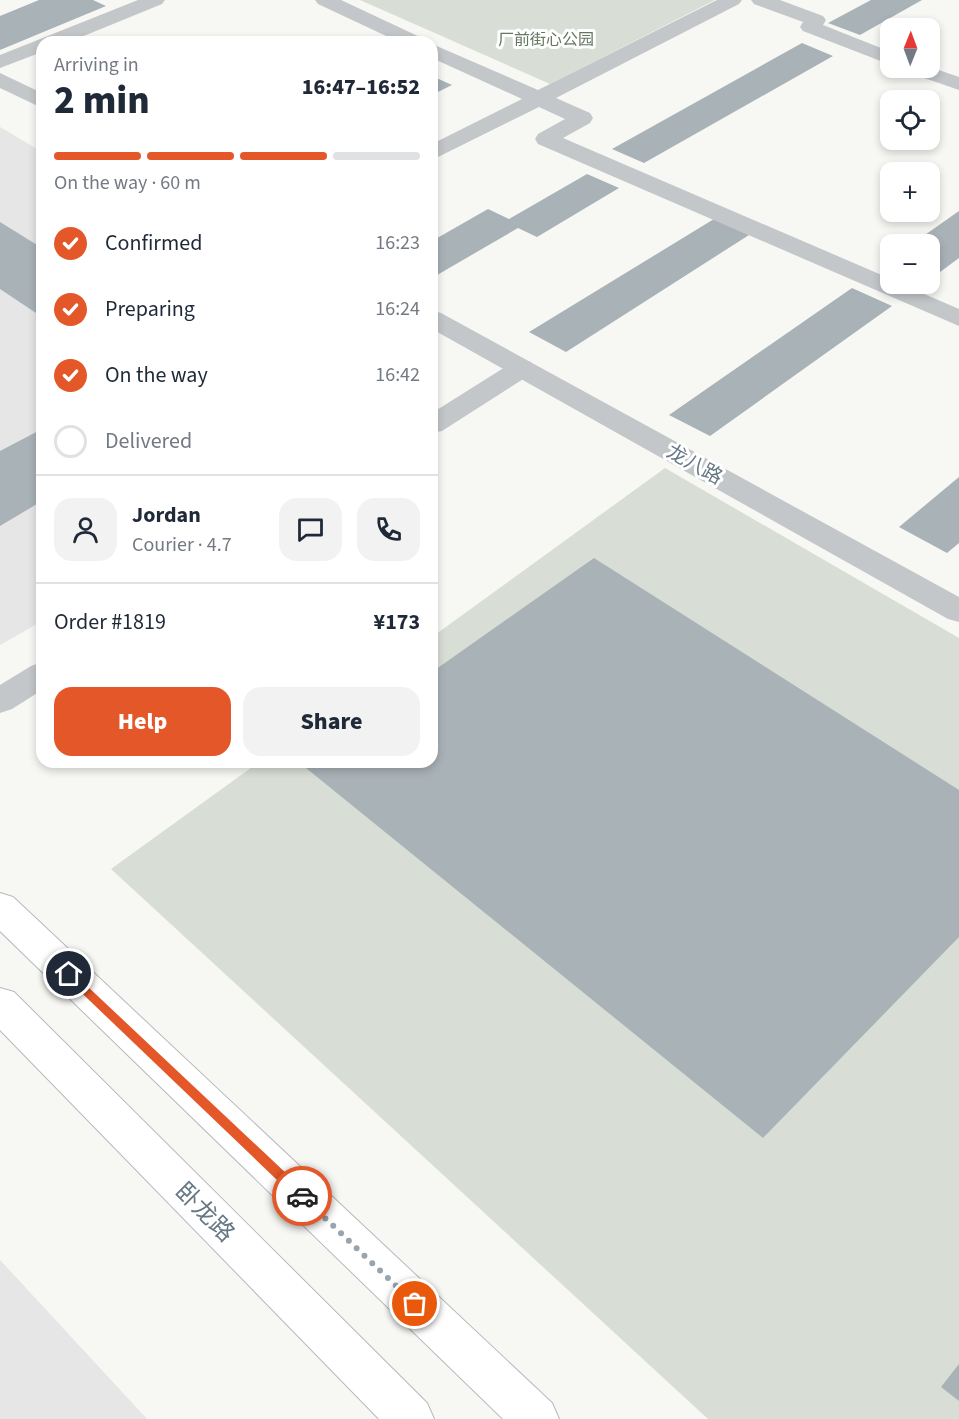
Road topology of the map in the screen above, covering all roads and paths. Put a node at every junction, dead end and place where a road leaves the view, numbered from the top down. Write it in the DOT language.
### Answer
graph roads {
  1 [pos="155,0"];
  2 [pos="325,0"];
  3 [pos="732,0"];
  4 [pos="761,0"];
  5 [pos="66,36"];
  6 [pos="402,36"];
  7 [pos="36,47"];
  8 [pos="438,53"];
  9 [pos="880,55"];
  10 [pos="0,62"];
  11 [pos="940,77"];
  12 [pos="0,79"];
  13 [pos="959,84"];
  14 [pos="36,99"];
  15 [pos="537,99"];
  16 [pos="438,150"];
  17 [pos="959,318"];
  18 [pos="438,321"];
  19 [pos="522,368"];
  20 [pos="438,422"];
  21 [pos="959,611"];
  22 [pos="36,678"];
  23 [pos="0,701"];
  24 [pos="0,908"];
  25 [pos="0,1004"];
  26 [pos="411,1419"];
  27 [pos="536,1419"];
  1 -- 5 [label="street"];
  2 -- 6 [label="street"];
  3 -- 15 [label="street"];
  4 -- 9 [label="street"];
  7 -- 10 [label="street"];
  8 -- 15 [label="street"];
  11 -- 13 [label="street"];
  12 -- 14 [label="street"];
  15 -- 16 [label="street"];
  15 -- 17 [label="street"];
  18 -- 19 [label="street, 龙八路"];
  19 -- 20 [label="street"];
  19 -- 21 [label="street, 龙八路"];
  22 -- 23 [label="street"];
  24 -- 27 [label="main road"];
  25 -- 26 [label="main road, 卧龙路"];
}
